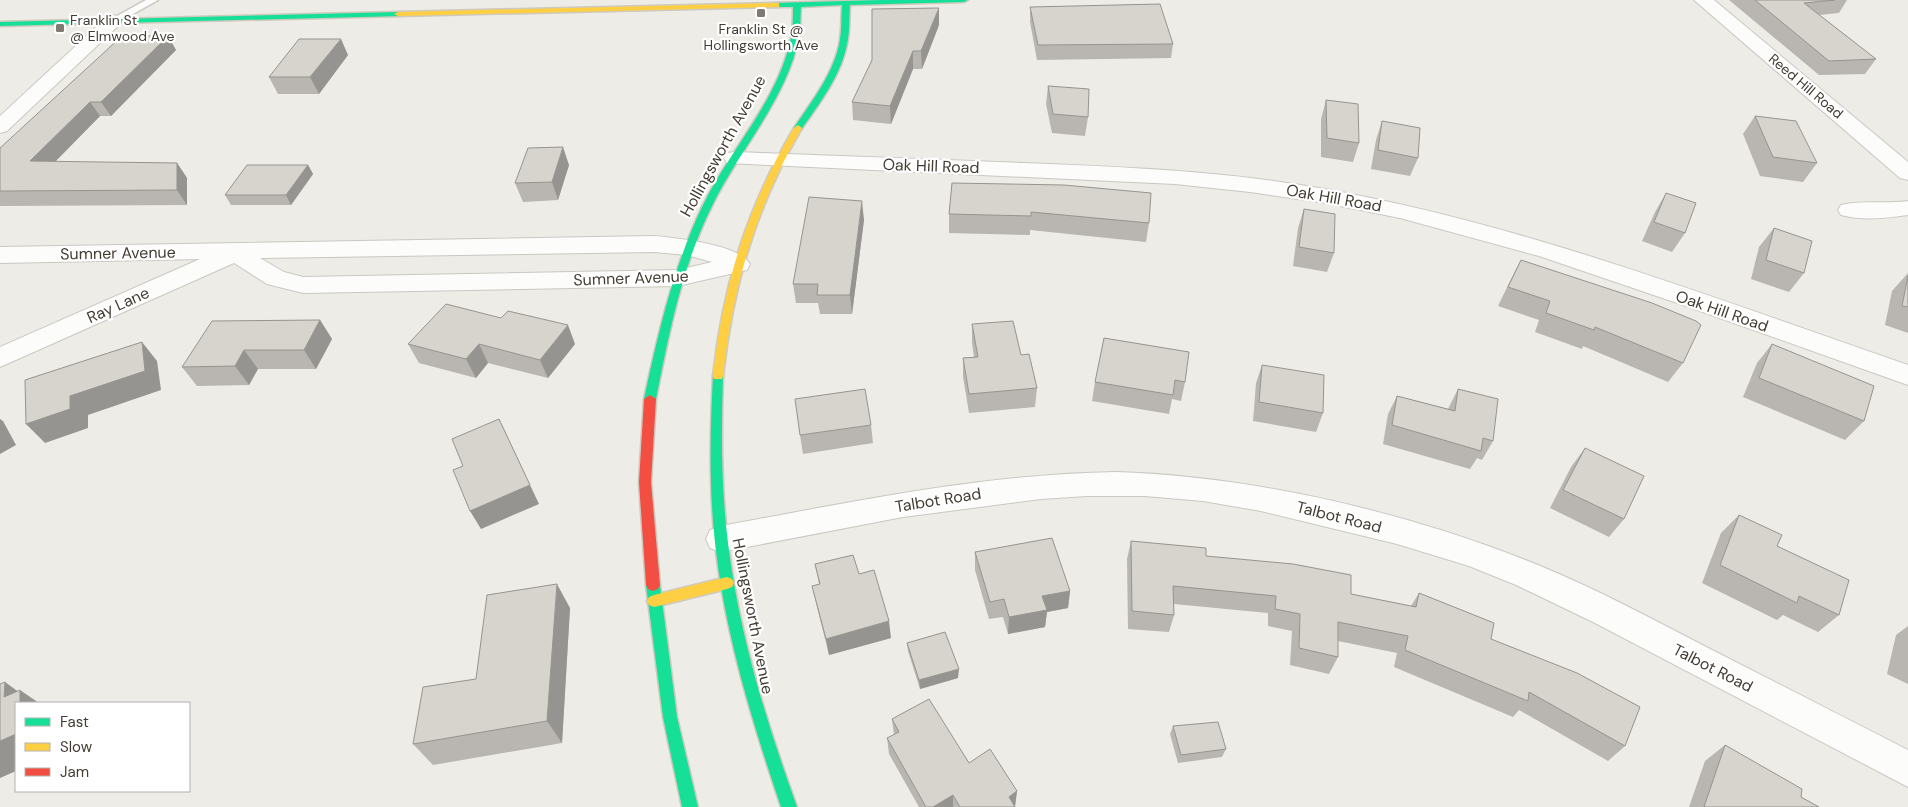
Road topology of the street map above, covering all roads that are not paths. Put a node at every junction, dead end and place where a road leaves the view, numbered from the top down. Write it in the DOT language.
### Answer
graph roads {
  1 [pos="153,0"];
  2 [pos="964,0"];
  3 [pos="1703,0"];
  4 [pos="860,1"];
  5 [pos="846,3"];
  6 [pos="797,4"];
  7 [pos="113,21"];
  8 [pos="0,24"];
  9 [pos="0,127"];
  10 [pos="735,158"];
  11 [pos="779,160"];
  12 [pos="1908,173"];
  13 [pos="1908,208"];
  14 [pos="1849,210"];
  15 [pos="689,247"];
  16 [pos="237,252"];
  17 [pos="0,255"];
  18 [pos="738,264"];
  19 [pos="678,278"];
  20 [pos="0,358"];
  21 [pos="1908,375"];
  22 [pos="721,539"];
  23 [pos="727,583"];
  24 [pos="654,601"];
  25 [pos="1908,769"];
  26 [pos="690,807"];
  27 [pos="789,807"];
  1 -- 7 [label="lane"];
  2 -- 4 [label="street"];
  3 -- 12 [label="street, Reed Hill Road"];
  4 -- 5 [label="street"];
  5 -- 6 [label="street"];
  5 -- 11 [label="street, Hollingsworth Avenue"];
  6 -- 7 [label="street"];
  6 -- 10 [label="street, Hollingsworth Avenue"];
  7 -- 8 [label="street"];
  7 -- 9 [label="street"];
  10 -- 11 [label="street, Oak Hill Road"];
  10 -- 15 [label="street, Hollingsworth Avenue"];
  11 -- 18 [label="street, Hollingsworth Avenue"];
  11 -- 21 [label="street, Oak Hill Road"];
  13 -- 14 [label="street"];
  15 -- 16 [label="street, Sumner Avenue"];
  15 -- 18 [label="street, Sumner Avenue"];
  15 -- 19 [label="street, Hollingsworth Avenue"];
  16 -- 17 [label="street, Sumner Avenue"];
  16 -- 19 [label="street, Sumner Avenue"];
  16 -- 20 [label="street, Ray Lane"];
  18 -- 19 [label="street, Sumner Avenue"];
  18 -- 22 [label="street, Hollingsworth Avenue"];
  19 -- 24 [label="street, Hollingsworth Avenue"];
  22 -- 23 [label="street, Hollingsworth Avenue"];
  22 -- 25 [label="street, Talbot Road"];
  23 -- 24 [label="street"];
  23 -- 27 [label="street, Hollingsworth Avenue"];
  24 -- 26 [label="street, Hollingsworth Avenue"];
}
